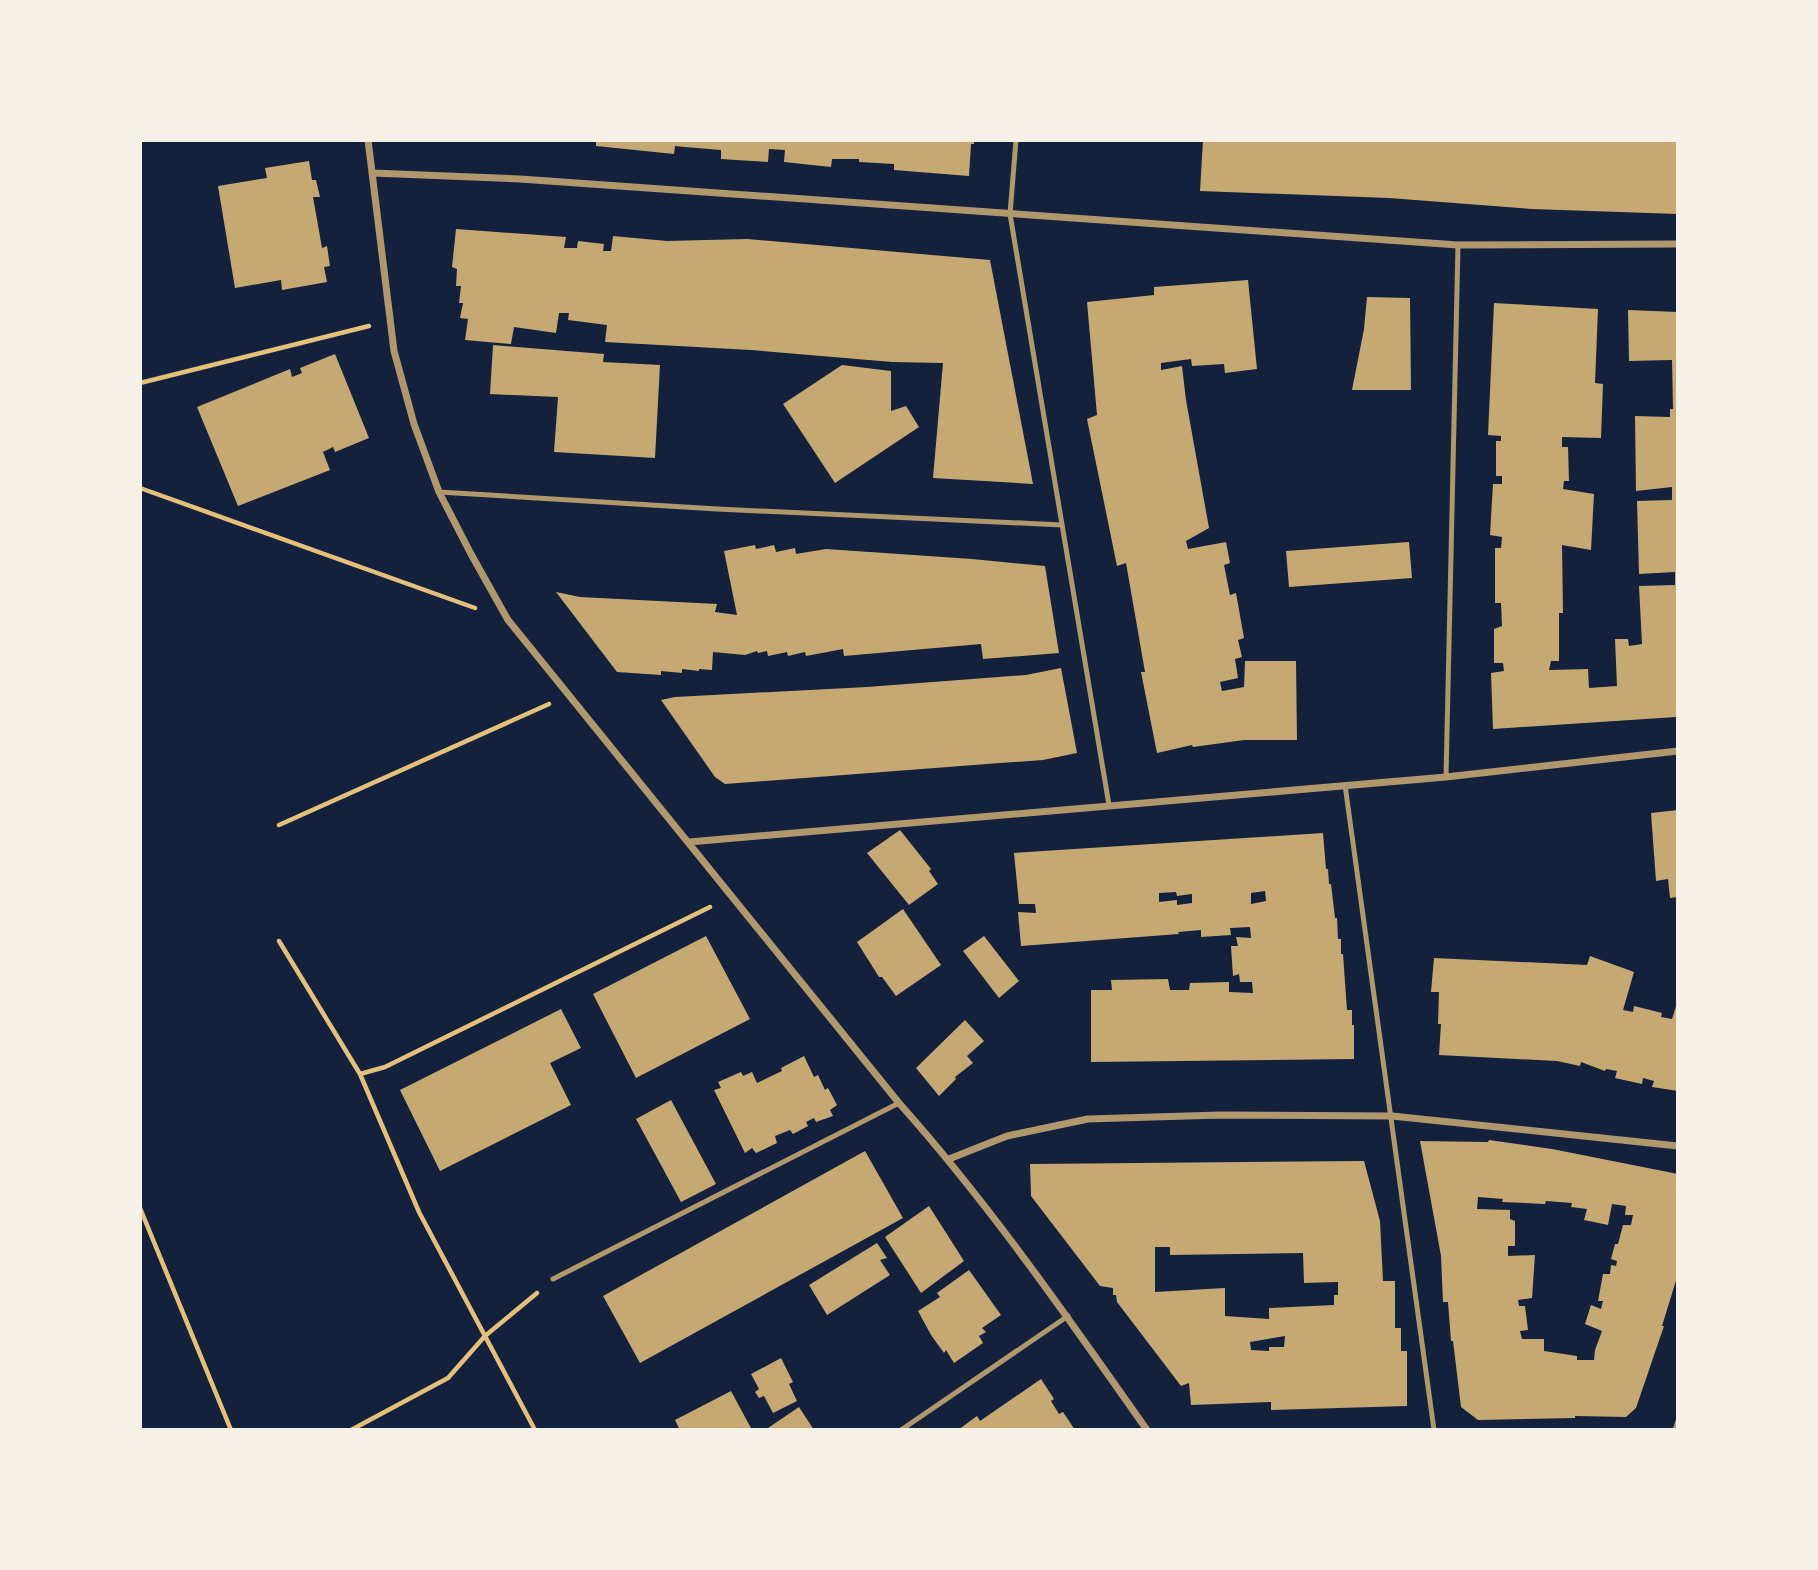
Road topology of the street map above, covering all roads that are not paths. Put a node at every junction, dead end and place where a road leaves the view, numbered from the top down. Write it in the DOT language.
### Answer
graph roads {
  1 [pos="368,140"];
  2 [pos="1016,140"];
  3 [pos="372,173"];
  4 [pos="1010,214"];
  5 [pos="1678,244"];
  6 [pos="1458,246"];
  7 [pos="439,492"];
  8 [pos="1062,525"];
  9 [pos="1678,751"];
  10 [pos="1446,777"];
  11 [pos="1345,785"];
  12 [pos="1109,805"];
  13 [pos="690,842"];
  14 [pos="900,1103"];
  15 [pos="1392,1116"];
  16 [pos="1678,1146"];
  17 [pos="949,1159"];
  18 [pos="553,1279"];
  19 [pos="1068,1317"];
  20 [pos="1678,1421"];
  21 [pos="901,1430"];
  22 [pos="1147,1430"];
  23 [pos="1434,1430"];
  24 [pos="1675,1430"];
  1 -- 3 [label="street"];
  2 -- 4 [label="lane"];
  3 -- 4 [label="street"];
  3 -- 7 [label="street"];
  4 -- 6 [label="street"];
  4 -- 8 [label="lane"];
  5 -- 6 [label="street"];
  6 -- 10 [label="lane"];
  7 -- 8 [label="lane"];
  7 -- 13 [label="street"];
  8 -- 12 [label="lane"];
  9 -- 10 [label="street"];
  10 -- 11 [label="street"];
  11 -- 12 [label="street"];
  11 -- 15 [label="lane"];
  12 -- 13 [label="street"];
  13 -- 14 [label="street"];
  14 -- 17 [label="street"];
  14 -- 18 [label="lane"];
  15 -- 16 [label="street"];
  15 -- 17 [label="street"];
  15 -- 23 [label="lane"];
  17 -- 19 [label="street"];
  19 -- 21 [label="lane"];
  19 -- 22 [label="street"];
  20 -- 24 [label="lane"];
}
